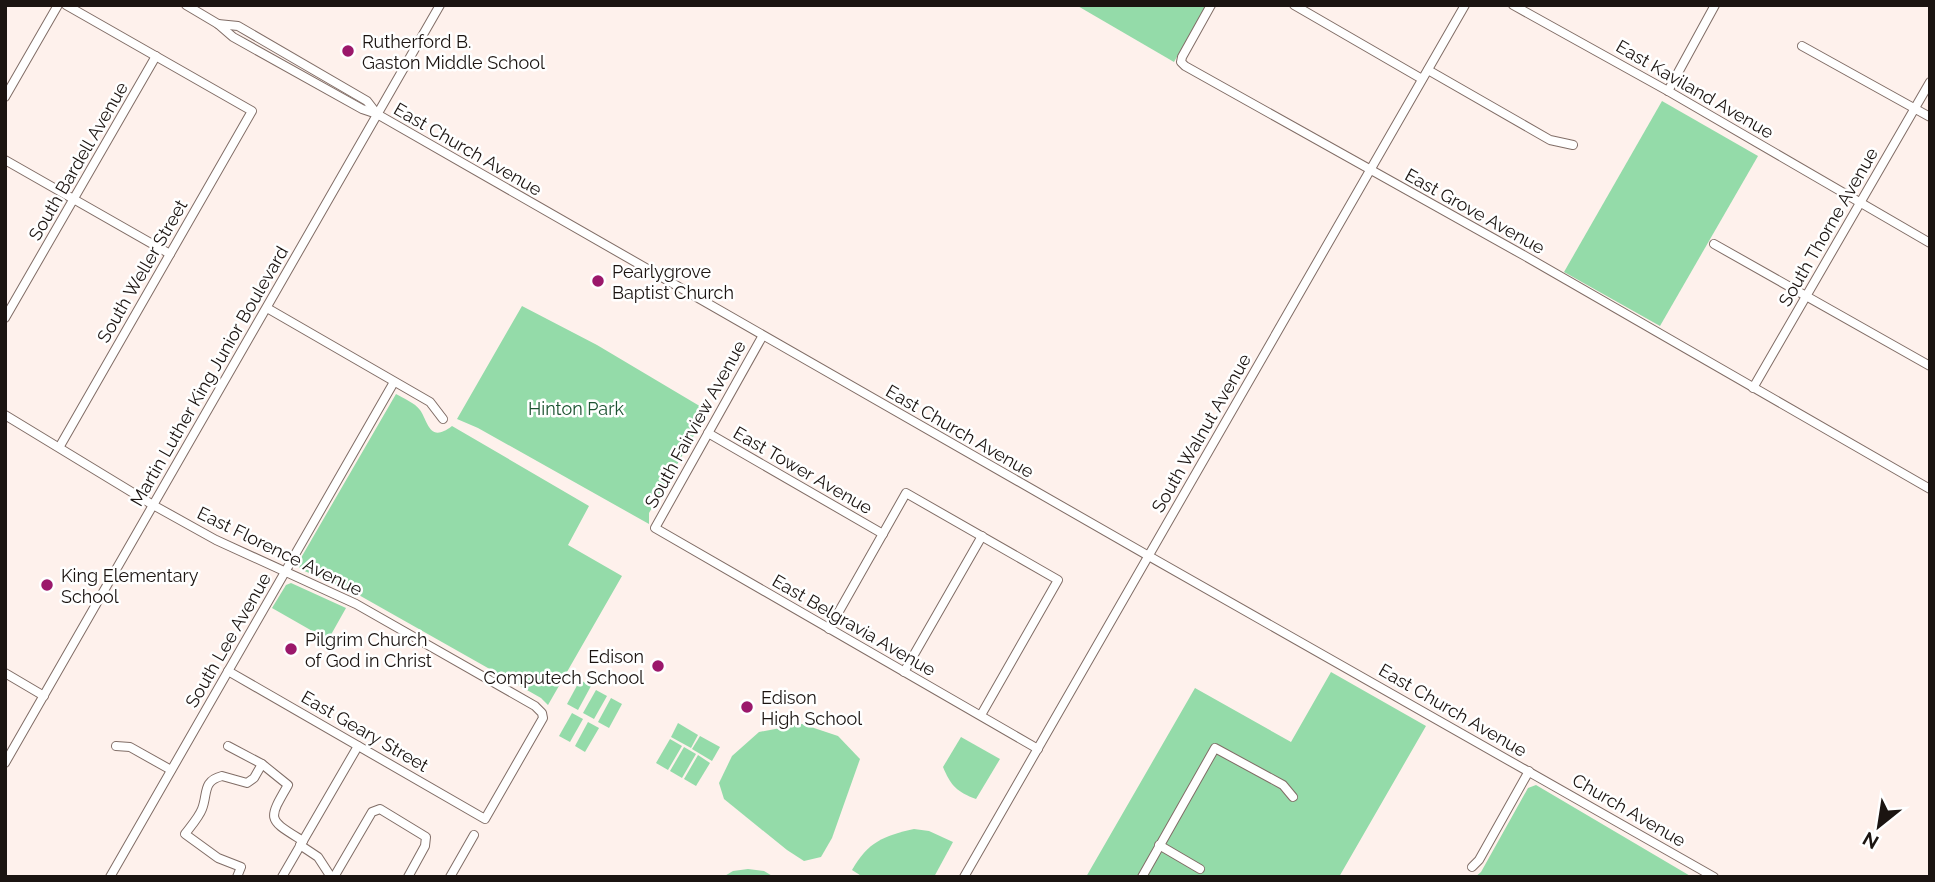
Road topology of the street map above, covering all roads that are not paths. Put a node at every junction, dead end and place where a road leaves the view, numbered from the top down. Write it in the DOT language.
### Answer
graph roads {
  1 [pos="58,5"];
  2 [pos="66,5"];
  3 [pos="186,5"];
  4 [pos="440,5"];
  5 [pos="1211,5"];
  6 [pos="1294,5"];
  7 [pos="1465,5"];
  8 [pos="1513,5"];
  9 [pos="1715,5"];
  10 [pos="1802,46"];
  11 [pos="156,56"];
  12 [pos="1427,70"];
  13 [pos="1422,79"];
  14 [pos="1930,82"];
  15 [pos="1668,91"];
  16 [pos="5,97"];
  17 [pos="1914,109"];
  18 [pos="377,114"];
  19 [pos="1930,117"];
  20 [pos="1573,145"];
  21 [pos="5,160"];
  22 [pos="1370,170"];
  23 [pos="74,199"];
  24 [pos="1860,203"];
  25 [pos="1930,243"];
  26 [pos="1714,244"];
  27 [pos="170,254"];
  28 [pos="1806,296"];
  29 [pos="9,303"];
  30 [pos="267,308"];
  31 [pos="5,318"];
  32 [pos="762,337"];
  33 [pos="1930,366"];
  34 [pos="394,382"];
  35 [pos="1753,388"];
  36 [pos="5,415"];
  37 [pos="443,419"];
  38 [pos="708,433"];
  39 [pos="60,446"];
  40 [pos="1930,489"];
  41 [pos="153,505"];
  42 [pos="655,528"];
  43 [pos="883,534"];
  44 [pos="982,536"];
  45 [pos="1148,558"];
  46 [pos="285,572"];
  47 [pos="829,628"];
  48 [pos="228,671"];
  49 [pos="904,672"];
  50 [pos="5,673"];
  51 [pos="44,696"];
  52 [pos="981,715"];
  53 [pos="116,746"];
  54 [pos="228,746"];
  55 [pos="358,746"];
  56 [pos="1038,749"];
  57 [pos="5,763"];
  58 [pos="262,764"];
  59 [pos="171,770"];
  60 [pos="1529,771"];
  61 [pos="1293,797"];
  62 [pos="485,819"];
  63 [pos="474,835"];
  64 [pos="302,843"];
  65 [pos="1159,845"];
  66 [pos="1472,867"];
  67 [pos="1200,869"];
  68 [pos="110,877"];
  69 [pos="237,877"];
  70 [pos="282,877"];
  71 [pos="333,877"];
  72 [pos="408,877"];
  73 [pos="450,877"];
  74 [pos="964,877"];
  75 [pos="1142,877"];
  76 [pos="1714,877"];
  1 -- 16 [label="street"];
  2 -- 11 [label="street"];
  3 -- 18 [label="street, East Church Avenue"];
  4 -- 18 [label="street, Martin Luther King Junior Boulevard"];
  5 -- 22 [label="street, East Grove Avenue"];
  6 -- 13 [label="street"];
  7 -- 12 [label="street, South Walnut Avenue"];
  8 -- 15 [label="street, East Kaviland Avenue"];
  9 -- 15 [label="street"];
  10 -- 17 [label="street"];
  11 -- 23 [label="street, South Bardell Avenue"];
  11 -- 27 [label="street, South Weller Street"];
  12 -- 13 [label="street, South Walnut Avenue"];
  12 -- 20 [label="street"];
  13 -- 22 [label="street, South Walnut Avenue"];
  14 -- 17 [label="street, South Thorne Avenue"];
  15 -- 24 [label="street, East Kaviland Avenue"];
  17 -- 19 [label="street"];
  17 -- 24 [label="street, South Thorne Avenue"];
  18 -- 30 [label="street, Martin Luther King Junior Boulevard"];
  18 -- 32 [label="street, East Church Avenue"];
  21 -- 23 [label="street"];
  22 -- 35 [label="street, East Grove Avenue"];
  22 -- 45 [label="street, South Walnut Avenue"];
  23 -- 27 [label="street"];
  23 -- 29 [label="street, South Bardell Avenue"];
  24 -- 25 [label="street, East Kaviland Avenue"];
  24 -- 28 [label="street, South Thorne Avenue"];
  26 -- 28 [label="street"];
  27 -- 39 [label="street, South Weller Street"];
  28 -- 33 [label="street"];
  28 -- 35 [label="street, South Thorne Avenue"];
  29 -- 31 [label="street, South Bardell Avenue"];
  30 -- 34 [label="street"];
  30 -- 41 [label="street, Martin Luther King Junior Boulevard"];
  32 -- 38 [label="street, South Fairview Avenue"];
  32 -- 45 [label="street, East Church Avenue"];
  34 -- 37 [label="street"];
  34 -- 46 [label="street, South Lee Avenue"];
  35 -- 40 [label="street, East Grove Avenue"];
  36 -- 39 [label="street, East Florence Avenue"];
  38 -- 42 [label="street, South Fairview Avenue"];
  38 -- 43 [label="street, East Tower Avenue"];
  39 -- 41 [label="street, East Florence Avenue"];
  41 -- 46 [label="street, East Florence Avenue"];
  41 -- 51 [label="street, Martin Luther King Junior Boulevard"];
  42 -- 47 [label="street, East Belgravia Avenue"];
  43 -- 44 [label="street"];
  43 -- 47 [label="street"];
  44 -- 49 [label="street"];
  44 -- 52 [label="street"];
  45 -- 56 [label="street, South Walnut Avenue"];
  45 -- 60 [label="street, East Church Avenue"];
  46 -- 48 [label="street, South Lee Avenue"];
  46 -- 62 [label="street, East Florence Avenue"];
  47 -- 49 [label="street, East Belgravia Avenue"];
  48 -- 55 [label="street, East Geary Street"];
  48 -- 59 [label="street, South Lee Avenue"];
  49 -- 52 [label="street, East Belgravia Avenue"];
  50 -- 51 [label="street"];
  51 -- 57 [label="street, Martin Luther King Junior Boulevard"];
  52 -- 56 [label="street, East Belgravia Avenue"];
  53 -- 59 [label="street"];
  54 -- 58 [label="street"];
  55 -- 62 [label="street, East Geary Street"];
  55 -- 64 [label="street"];
  56 -- 74 [label="street, South Walnut Avenue"];
  58 -- 64 [label="street"];
  58 -- 69 [label="street"];
  59 -- 68 [label="street, South Lee Avenue"];
  60 -- 66 [label="street"];
  60 -- 76 [label="street, Church Avenue"];
  61 -- 65 [label="street"];
  63 -- 73 [label="street"];
  64 -- 70 [label="street"];
  64 -- 71 [label="street"];
  65 -- 67 [label="street"];
  65 -- 75 [label="street"];
  71 -- 72 [label="street"];
}
